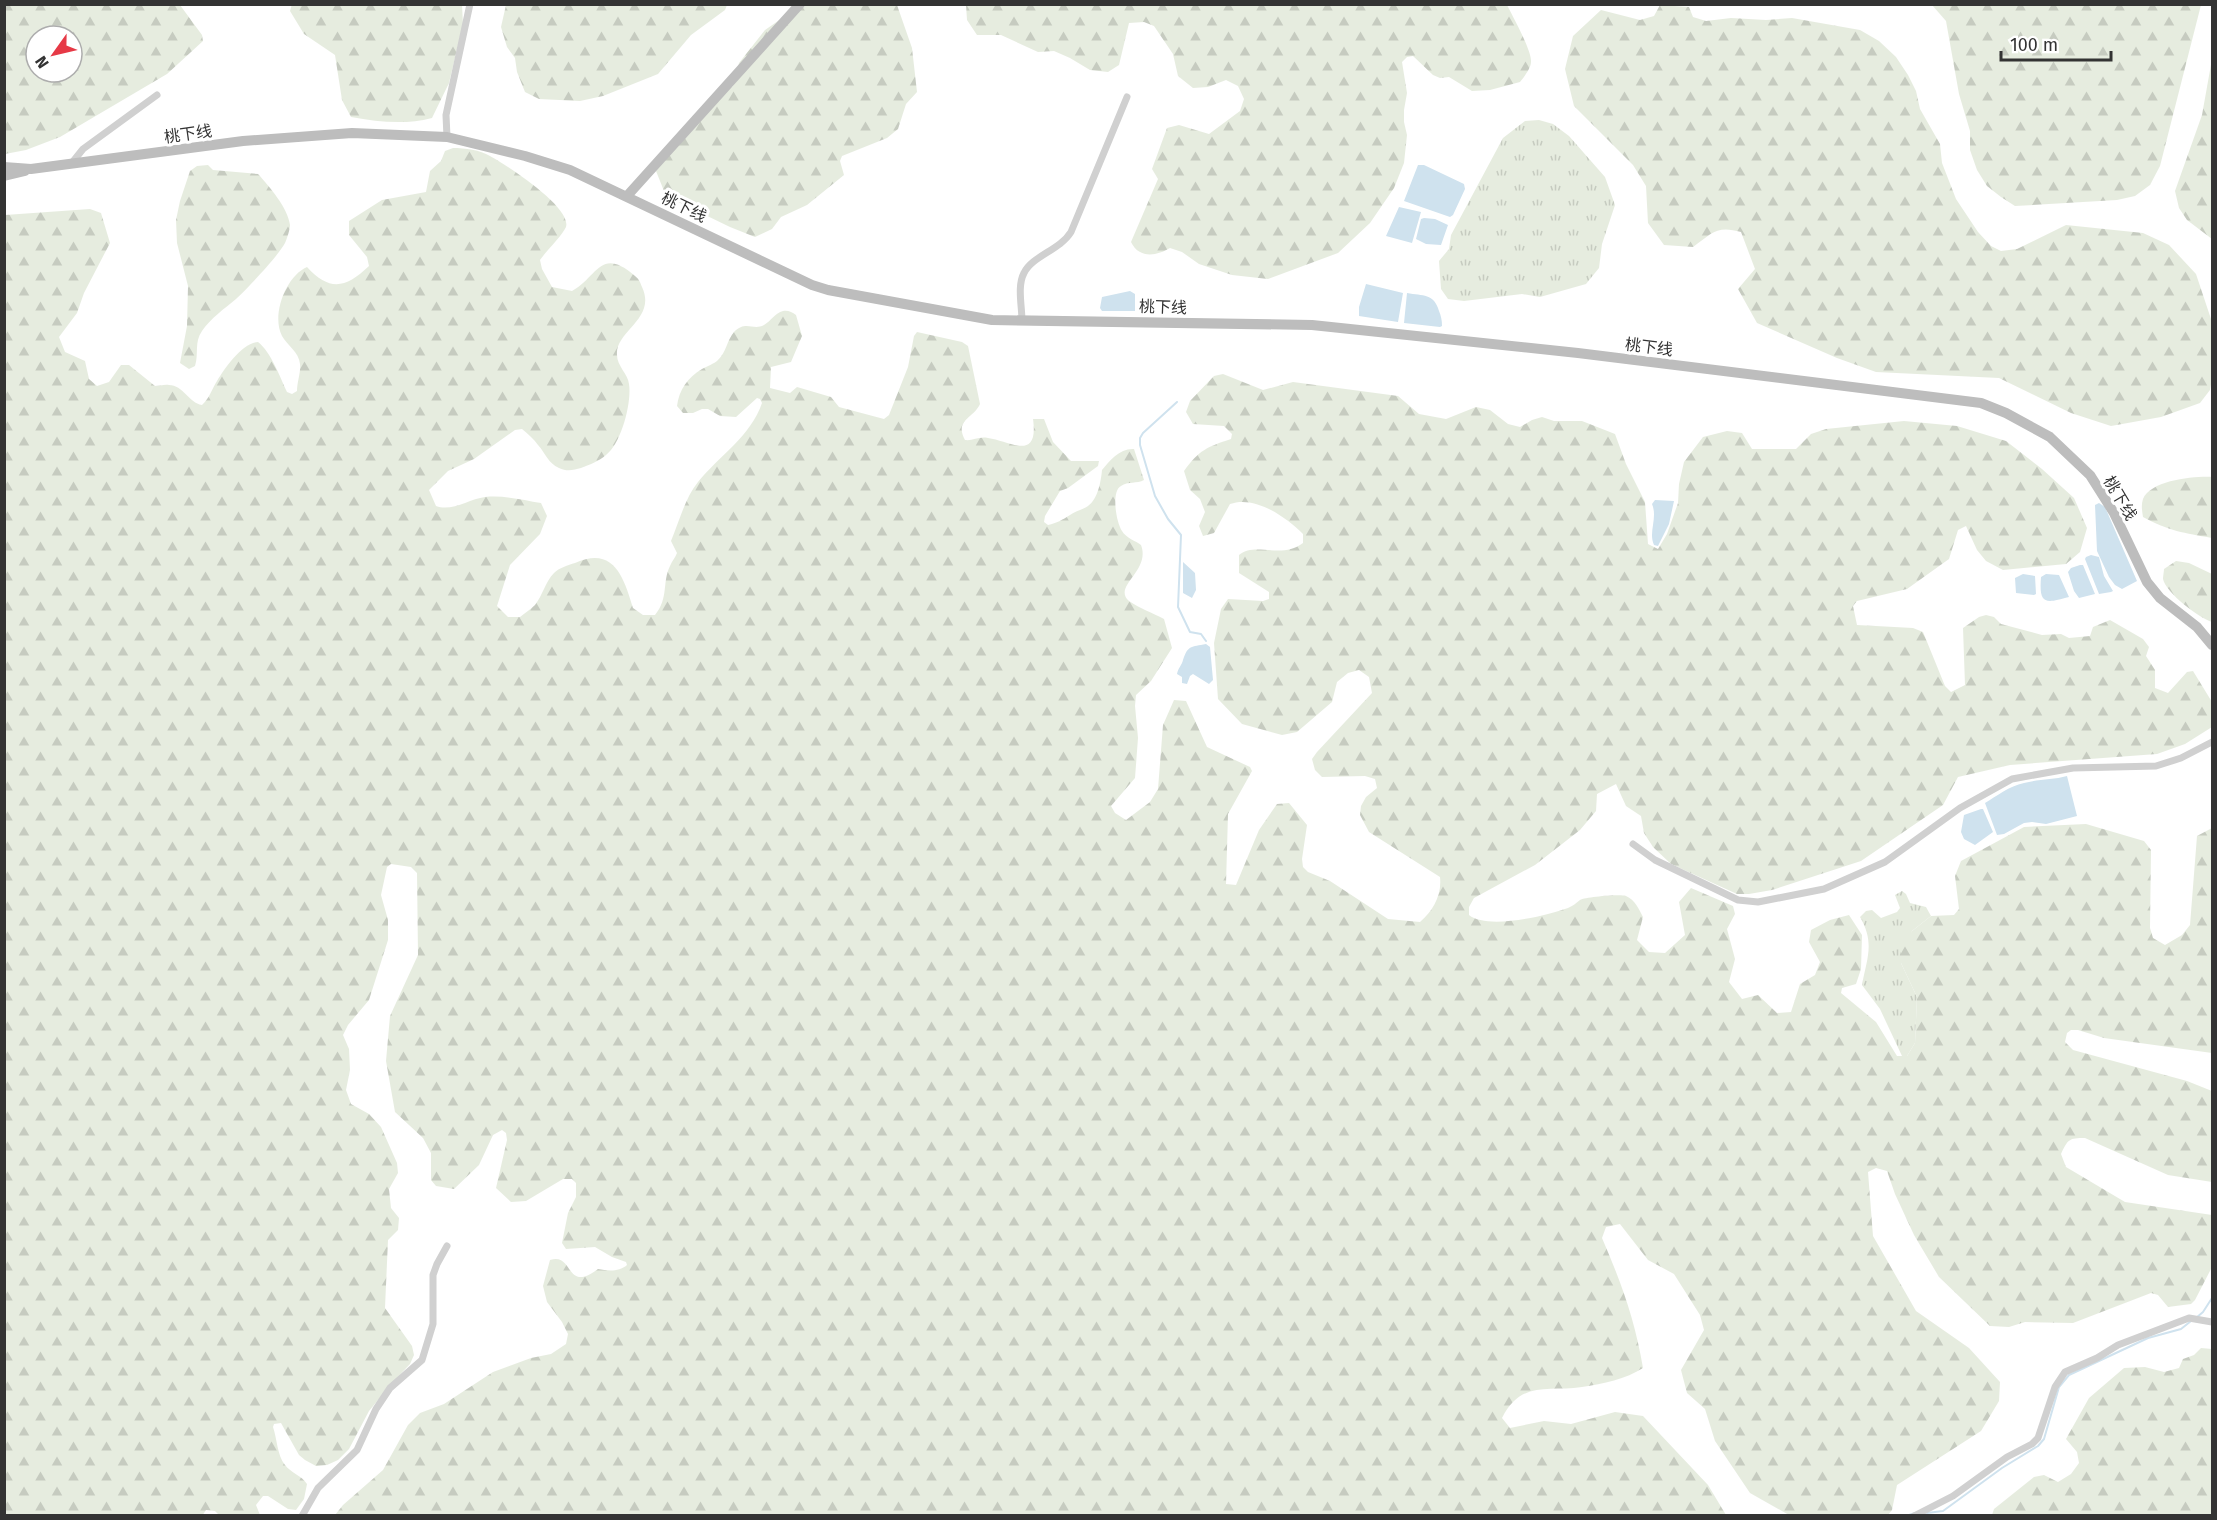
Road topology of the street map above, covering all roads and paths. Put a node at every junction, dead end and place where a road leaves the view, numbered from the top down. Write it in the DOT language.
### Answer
graph roads {
  1 [pos="470,4"];
  2 [pos="800,4"];
  3 [pos="157,95"];
  4 [pos="1127,97"];
  5 [pos="447,137"];
  6 [pos="72,164"];
  7 [pos="4,167"];
  8 [pos="32,169"];
  9 [pos="4,176"];
  10 [pos="627,196"];
  11 [pos="1023,321"];
  12 [pos="2212,645"];
  13 [pos="2212,742"];
  14 [pos="1633,844"];
  15 [pos="447,1246"];
  16 [pos="2212,1322"];
  17 [pos="302,1515"];
  18 [pos="1914,1515"];
  1 -- 5 [label="street"];
  2 -- 10 [label="main road"];
  3 -- 6 [label="street"];
  4 -- 11 [label="street"];
  5 -- 6 [label="main road, 桃下线"];
  5 -- 10 [label="main road, 桃下线"];
  6 -- 8 [label="main road, 桃下线"];
  7 -- 8 [label="main road"];
  8 -- 9 [label="main road"];
  10 -- 11 [label="main road, 桃下线"];
  11 -- 12 [label="main road, 桃下线"];
  13 -- 14 [label="street"];
  15 -- 17 [label="street"];
  16 -- 18 [label="street"];
}
